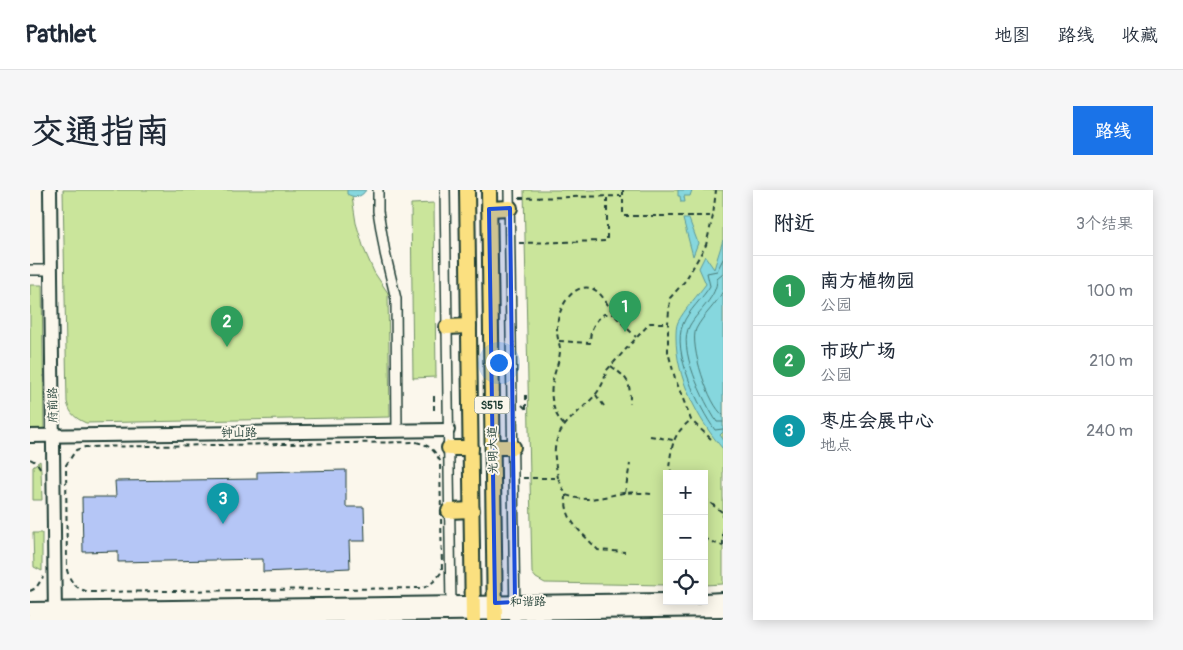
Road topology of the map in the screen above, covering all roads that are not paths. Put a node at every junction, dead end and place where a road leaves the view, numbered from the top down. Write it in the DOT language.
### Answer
graph roads {
  1 [pos="50,190"];
  2 [pos="378,190"];
  3 [pos="445,190"];
  4 [pos="467,190"];
  5 [pos="488,190"];
  6 [pos="509,190"];
  7 [pos="510,208"];
  8 [pos="489,209"];
  9 [pos="30,270"];
  10 [pos="51,270"];
  11 [pos="469,326"];
  12 [pos="447,327"];
  13 [pos="448,430"];
  14 [pos="397,431"];
  15 [pos="30,436"];
  16 [pos="53,436"];
  17 [pos="493,447"];
  18 [pos="513,447"];
  19 [pos="448,448"];
  20 [pos="471,448"];
  21 [pos="472,510"];
  22 [pos="449,511"];
  23 [pos="723,599"];
  24 [pos="663,600"];
  25 [pos="708,600"];
  26 [pos="30,609"];
  27 [pos="723,610"];
  28 [pos="451,612"];
  29 [pos="473,612"];
  30 [pos="495,612"];
  31 [pos="515,612"];
  32 [pos="271,614"];
  33 [pos="55,616"];
  34 [pos="30,620"];
  1 -- 10 [label="main road, 府前路"];
  2 -- 14 [label="street"];
  3 -- 12 [label="street"];
  4 -- 11 [label="main road, 光明大道 / S515"];
  5 -- 8 [label="main road, 光明大道 / S515"];
  6 -- 7 [label="street, 光明大道 / S515"];
  7 -- 8 [label="main road"];
  7 -- 18 [label="street, 光明大道 / S515"];
  8 -- 17 [label="main road, 光明大道 / S515"];
  9 -- 10 [label="street"];
  10 -- 16 [label="main road, 府前路"];
  11 -- 12 [label="main road"];
  11 -- 20 [label="main road, 光明大道 / S515"];
  12 -- 13 [label="street"];
  13 -- 14 [label="main road, 钟山路"];
  13 -- 19 [label="street"];
  14 -- 16 [label="main road, 钟山路"];
  15 -- 16 [label="main road, 钟山路"];
  16 -- 33 [label="main road, 府前路"];
  17 -- 18 [label="main road"];
  17 -- 30 [label="main road, 光明大道 / S515"];
  18 -- 31 [label="street, 光明大道 / S515"];
  19 -- 20 [label="main road"];
  19 -- 22 [label="street"];
  20 -- 21 [label="main road, 光明大道 / S515"];
  21 -- 22 [label="main road"];
  21 -- 29 [label="main road, 光明大道 / S515"];
  22 -- 28 [label="street"];
  23 -- 25 [label="main road"];
  24 -- 31 [label="main road, 和谐路"];
  26 -- 33 [label="main road, 和谐路"];
  27 -- 31 [label="main road, 和谐路"];
  28 -- 29 [label="main road, 和谐路"];
  28 -- 32 [label="main road, 和谐路"];
  29 -- 30 [label="main road, 和谐路"];
  30 -- 31 [label="main road, 和谐路"];
  32 -- 33 [label="main road, 和谐路"];
  33 -- 34 [label="main road, 和谐路"];
}
